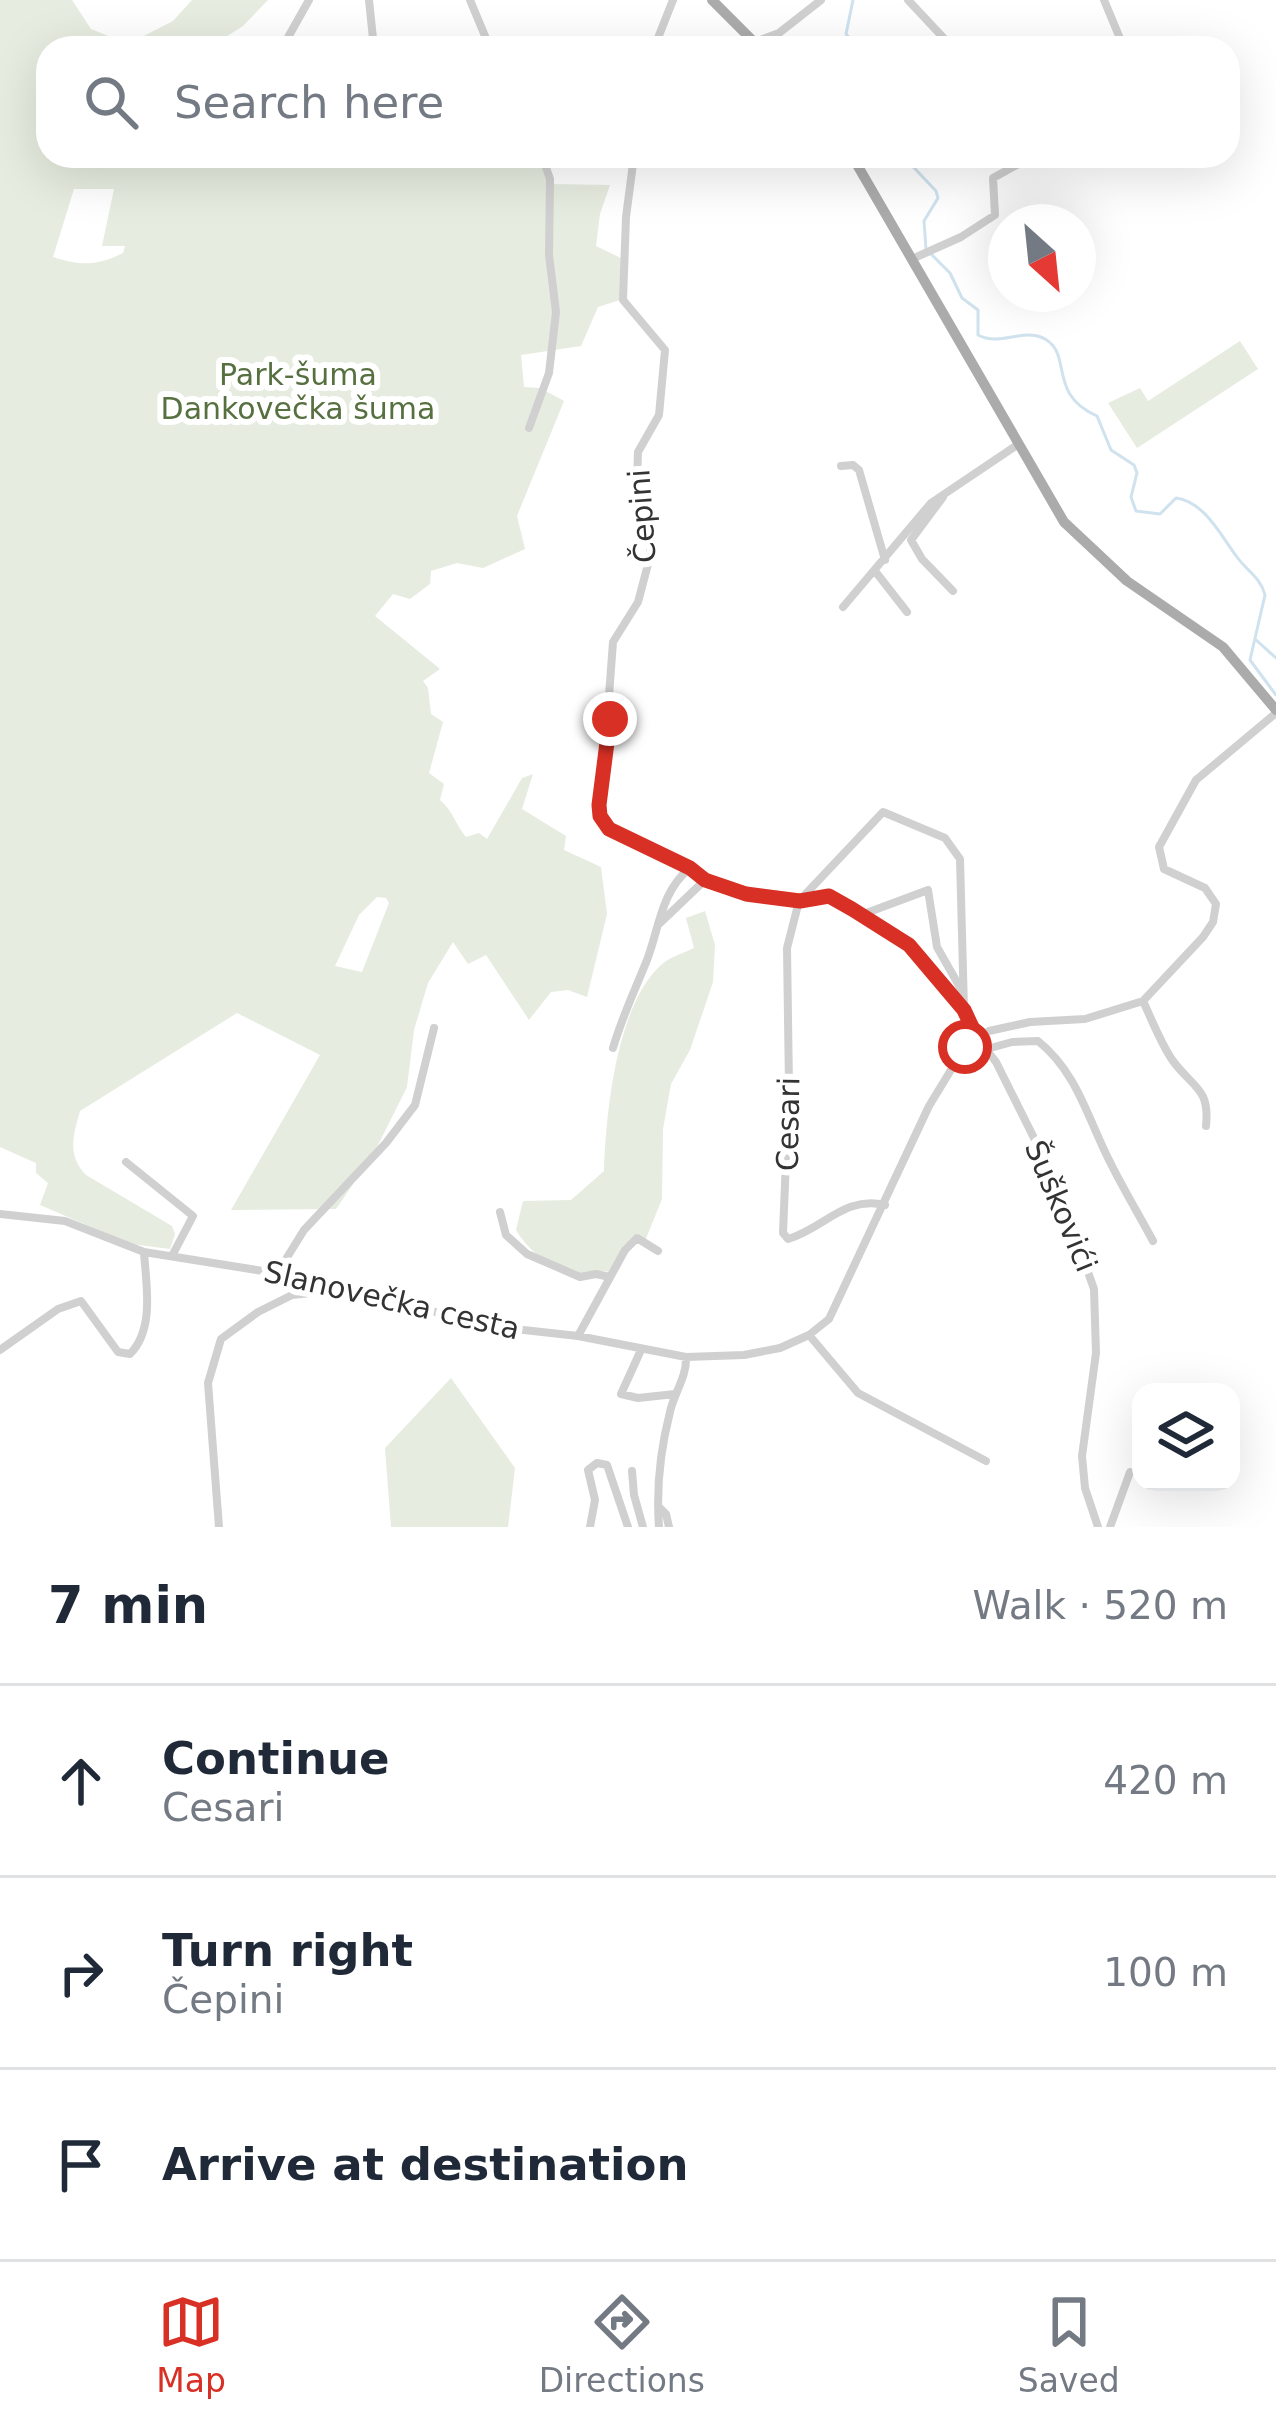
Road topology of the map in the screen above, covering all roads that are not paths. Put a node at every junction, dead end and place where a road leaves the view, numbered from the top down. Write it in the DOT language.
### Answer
graph roads {
  1 [pos="309,0"];
  2 [pos="369,0"];
  3 [pos="470,0"];
  4 [pos="674,0"];
  5 [pos="712,0"];
  6 [pos="821,0"];
  7 [pos="908,0"];
  8 [pos="1104,0"];
  9 [pos="289,36"];
  10 [pos="373,36"];
  11 [pos="485,36"];
  12 [pos="659,36"];
  13 [pos="749,36"];
  14 [pos="774,36"];
  15 [pos="942,36"];
  16 [pos="1119,36"];
  17 [pos="546,168"];
  18 [pos="632,168"];
  19 [pos="861,168"];
  20 [pos="1011,168"];
  21 [pos="923,255"];
  22 [pos="530,428"];
  23 [pos="1017,445"];
  24 [pos="841,466"];
  25 [pos="944,495"];
  26 [pos="885,560"];
  27 [pos="875,571"];
  28 [pos="952,591"];
  29 [pos="843,607"];
  30 [pos="907,612"];
  31 [pos="1276,711"];
  32 [pos="690,868"];
  33 [pos="705,880"];
  34 [pos="800,901"];
  35 [pos="861,915"];
  36 [pos="655,928"];
  37 [pos="963,992"];
  38 [pos="1143,1001"];
  39 [pos="964,1010"];
  40 [pos="434,1028"];
  41 [pos="977,1038"];
  42 [pos="613,1048"];
  43 [pos="987,1049"];
  44 [pos="1206,1126"];
  45 [pos="126,1162"];
  46 [pos="885,1205"];
  47 [pos="500,1212"];
  48 [pos="0,1214"];
  49 [pos="1153,1241"];
  50 [pos="658,1251"];
  51 [pos="144,1252"];
  52 [pos="173,1254"];
  53 [pos="278,1272"];
  54 [pos="610,1277"];
  55 [pos="344,1284"];
  56 [pos="578,1336"];
  57 [pos="808,1336"];
  58 [pos="0,1349"];
  59 [pos="641,1350"];
  60 [pos="686,1357"];
  61 [pos="675,1394"];
  62 [pos="986,1461"];
  63 [pos="632,1472"];
  64 [pos="1130,1472"];
  65 [pos="658,1506"];
  66 [pos="219,1527"];
  67 [pos="590,1527"];
  68 [pos="628,1527"];
  69 [pos="643,1527"];
  70 [pos="659,1527"];
  71 [pos="669,1527"];
  72 [pos="1098,1527"];
  73 [pos="1110,1527"];
  1 -- 9 [label="street"];
  2 -- 10 [label="street"];
  3 -- 11 [label="street"];
  4 -- 12 [label="street"];
  5 -- 13 [label="main road"];
  6 -- 14 [label="street"];
  7 -- 15 [label="street"];
  8 -- 16 [label="street"];
  17 -- 22 [label="street"];
  18 -- 32 [label="street, Čepini"];
  19 -- 21 [label="main road"];
  20 -- 21 [label="street"];
  21 -- 23 [label="main road"];
  23 -- 25 [label="street"];
  23 -- 31 [label="main road"];
  24 -- 26 [label="street"];
  25 -- 26 [label="street"];
  25 -- 28 [label="street"];
  26 -- 27 [label="street"];
  27 -- 29 [label="street"];
  27 -- 30 [label="street"];
  31 -- 38 [label="street"];
  32 -- 33 [label="street"];
  32 -- 36 [label="street"];
  33 -- 34 [label="street"];
  33 -- 36 [label="street"];
  34 -- 35 [label="street"];
  34 -- 37 [label="street"];
  34 -- 46 [label="street, Cesari"];
  35 -- 37 [label="street"];
  35 -- 39 [label="street"];
  36 -- 42 [label="street"];
  37 -- 39 [label="street"];
  38 -- 41 [label="street"];
  38 -- 44 [label="street"];
  39 -- 41 [label="street"];
  40 -- 53 [label="street"];
  41 -- 43 [label="street, Šuškovići"];
  41 -- 46 [label="street"];
  43 -- 49 [label="street"];
  43 -- 72 [label="street, Šuškovići"];
  45 -- 52 [label="street"];
  46 -- 57 [label="street"];
  47 -- 54 [label="street"];
  48 -- 51 [label="street, Slanovečka cesta"];
  50 -- 54 [label="street"];
  51 -- 52 [label="street, Slanovečka cesta"];
  51 -- 58 [label="street"];
  52 -- 53 [label="street, Slanovečka cesta"];
  53 -- 55 [label="street, Slanovečka cesta"];
  54 -- 56 [label="street"];
  55 -- 56 [label="street, Slanovečka cesta"];
  55 -- 66 [label="street"];
  56 -- 59 [label="street, Slanovečka cesta"];
  57 -- 60 [label="street, Slanovečka cesta"];
  57 -- 62 [label="street"];
  59 -- 60 [label="street, Slanovečka cesta"];
  59 -- 61 [label="street"];
  60 -- 61 [label="street"];
  61 -- 65 [label="street"];
  63 -- 69 [label="street"];
  64 -- 73 [label="street"];
  65 -- 70 [label="street"];
  65 -- 71 [label="street"];
  67 -- 68 [label="street"];
}
